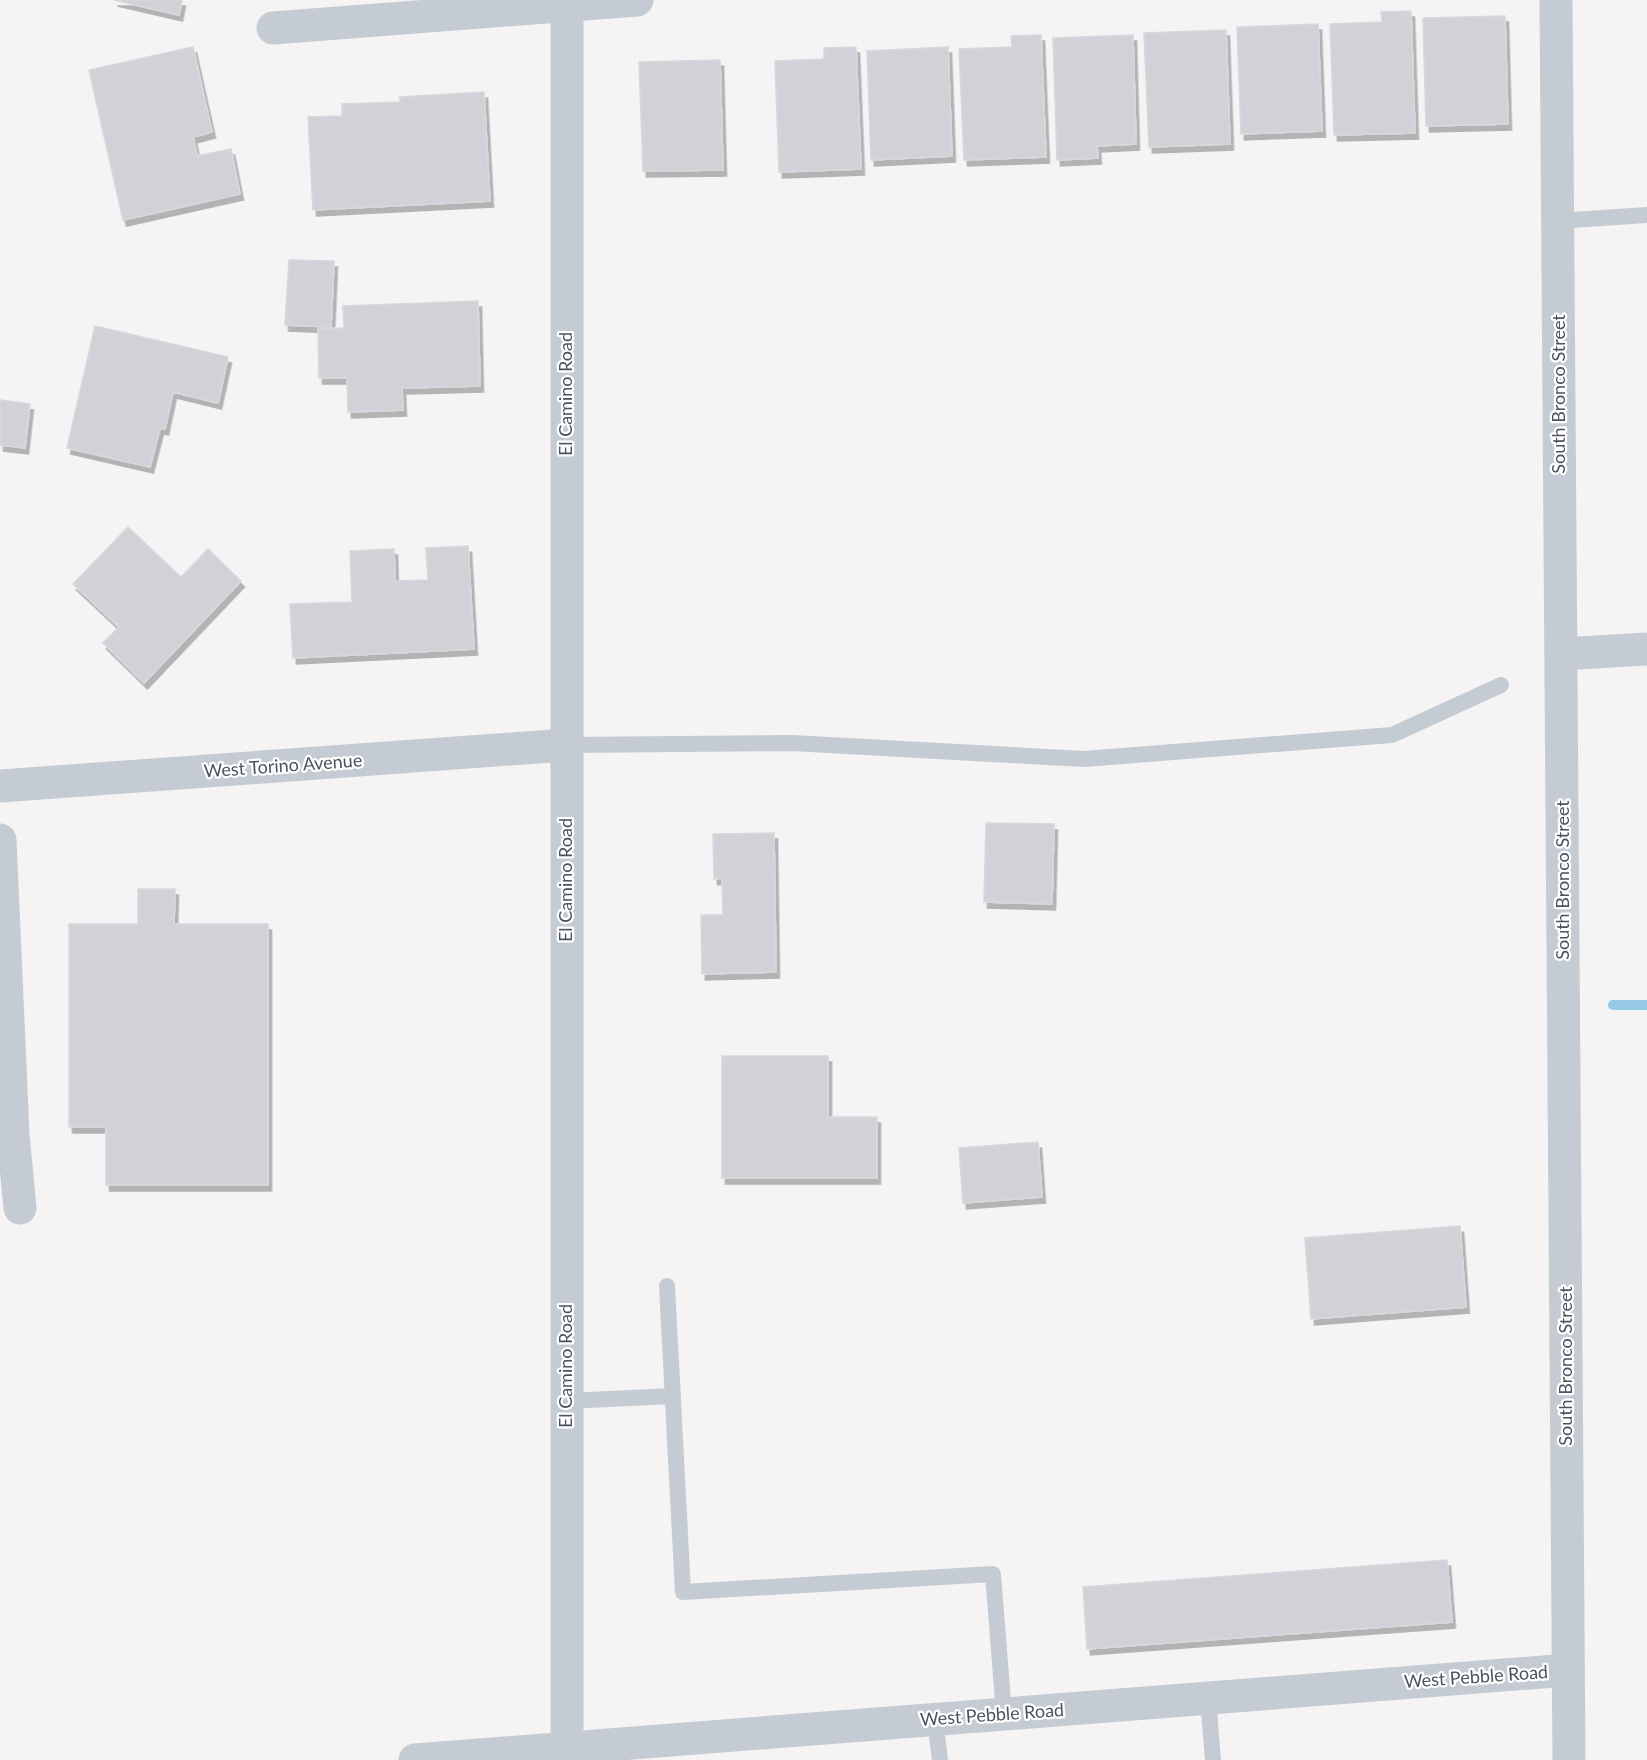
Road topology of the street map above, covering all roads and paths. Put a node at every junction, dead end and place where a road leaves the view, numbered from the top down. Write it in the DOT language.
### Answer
graph roads {
  1 [pos="637,0"];
  2 [pos="1556,0"];
  3 [pos="567,2"];
  4 [pos="273,28"];
  5 [pos="1647,215"];
  6 [pos="1557,221"];
  7 [pos="1647,649"];
  8 [pos="1561,654"];
  9 [pos="1501,685"];
  10 [pos="566,746"];
  11 [pos="0,786"];
  12 [pos="0,840"];
  13 [pos="7,1134"];
  14 [pos="20,1208"];
  15 [pos="667,1286"];
  16 [pos="673,1396"];
  17 [pos="566,1401"];
  18 [pos="1568,1670"];
  19 [pos="1208,1698"];
  20 [pos="1004,1714"];
  21 [pos="935,1719"];
  22 [pos="567,1754"];
  23 [pos="415,1760"];
  24 [pos="940,1760"];
  25 [pos="1213,1760"];
  26 [pos="1569,1760"];
  1 -- 3 [label="street"];
  2 -- 6 [label="street, South Bronco Street"];
  3 -- 4 [label="street"];
  3 -- 10 [label="street, El Camino Road"];
  5 -- 6 [label="lane"];
  6 -- 8 [label="street, South Bronco Street"];
  7 -- 8 [label="street"];
  8 -- 18 [label="street, South Bronco Street"];
  9 -- 10 [label="lane"];
  10 -- 11 [label="street, West Torino Avenue"];
  10 -- 17 [label="street, El Camino Road"];
  12 -- 13 [label="street"];
  13 -- 14 [label="street"];
  15 -- 16 [label="lane"];
  16 -- 17 [label="lane"];
  16 -- 20 [label="lane"];
  17 -- 22 [label="street, El Camino Road"];
  18 -- 19 [label="street, West Pebble Road"];
  18 -- 26 [label="street, South Bronco Street"];
  19 -- 20 [label="street, West Pebble Road"];
  19 -- 25 [label="lane"];
  20 -- 21 [label="street, West Pebble Road"];
  21 -- 22 [label="street, West Pebble Road"];
  21 -- 24 [label="lane"];
  22 -- 23 [label="street, West Pebble Road"];
}
